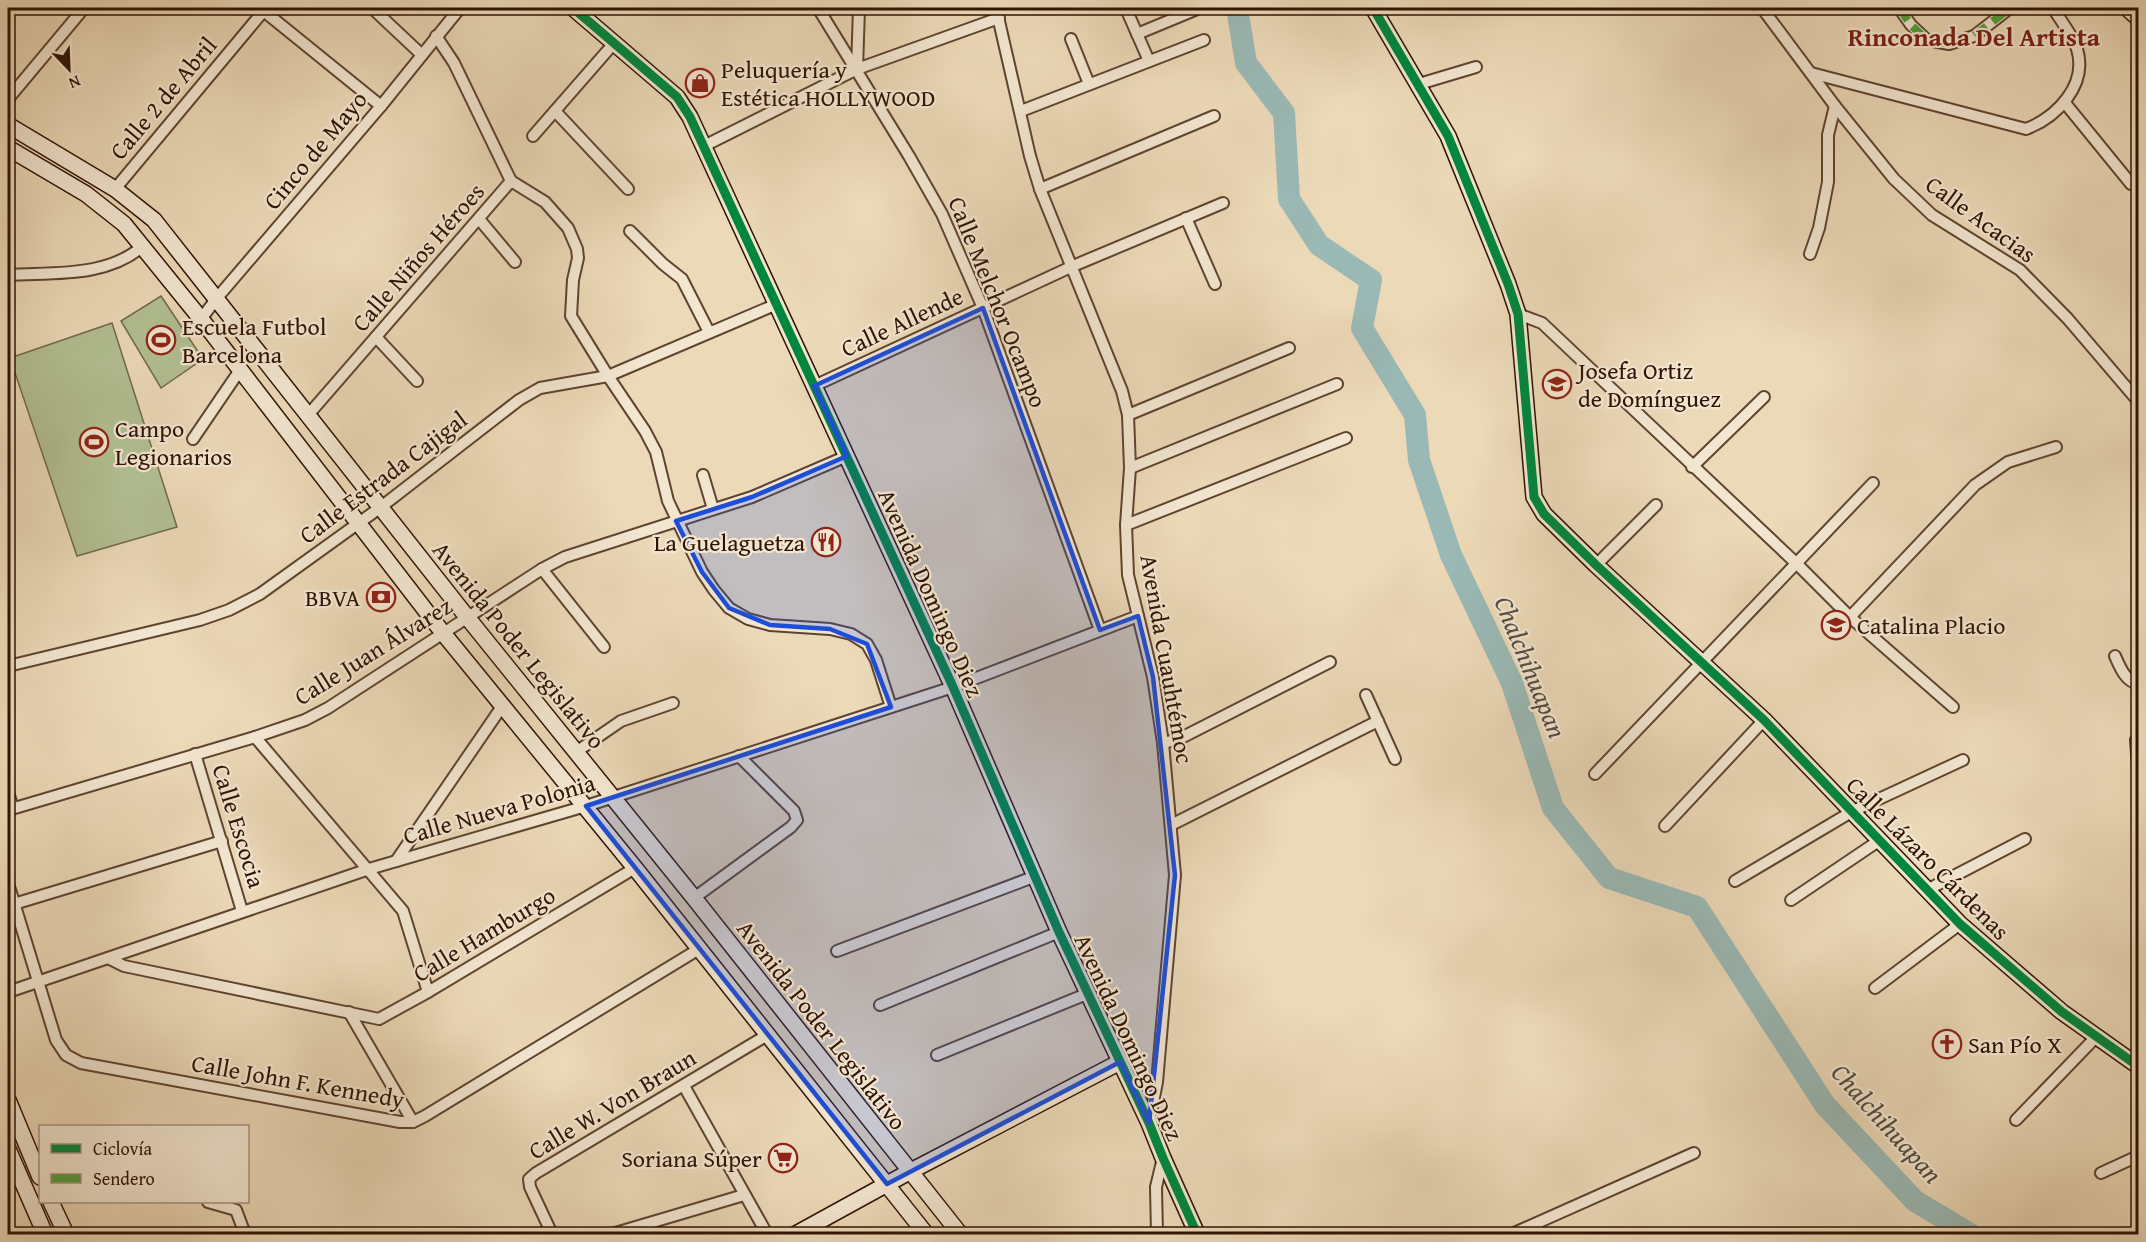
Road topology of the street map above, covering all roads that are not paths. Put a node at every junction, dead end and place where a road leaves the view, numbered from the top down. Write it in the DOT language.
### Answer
graph roads {
  1 [pos="263,8"];
  2 [pos="372,8"];
  3 [pos="460,8"];
  4 [pos="573,8"];
  5 [pos="818,8"];
  6 [pos="860,8"];
  7 [pos="1373,8"];
  8 [pos="1762,8"];
  9 [pos="1899,8"];
  10 [pos="2010,8"];
  11 [pos="2053,8"];
  12 [pos="2129,8"];
  13 [pos="80,9"];
  14 [pos="1196,10"];
  15 [pos="1127,11"];
  16 [pos="997,13"];
  17 [pos="2139,16"];
  18 [pos="1137,34"];
  19 [pos="436,36"];
  20 [pos="1071,39"];
  21 [pos="1204,40"];
  22 [pos="615,42"];
  23 [pos="422,56"];
  24 [pos="1149,62"];
  25 [pos="1476,67"];
  26 [pos="857,69"];
  27 [pos="1812,73"];
  28 [pos="1089,84"];
  29 [pos="1419,84"];
  30 [pos="8,99"];
  31 [pos="2065,103"];
  32 [pos="381,106"];
  33 [pos="1835,106"];
  34 [pos="555,111"];
  35 [pos="1021,111"];
  36 [pos="1214,116"];
  37 [pos="8,125"];
  38 [pos="533,136"];
  39 [pos="704,146"];
  40 [pos="8,148"];
  41 [pos="511,181"];
  42 [pos="2131,184"];
  43 [pos="116,189"];
  44 [pos="628,189"];
  45 [pos="1040,189"];
  46 [pos="1223,203"];
  47 [pos="479,219"];
  48 [pos="1186,219"];
  49 [pos="630,231"];
  50 [pos="143,246"];
  51 [pos="1810,254"];
  52 [pos="514,262"];
  53 [pos="1073,266"];
  54 [pos="8,275"];
  55 [pos="1215,284"];
  56 [pos="217,298"];
  57 [pos="777,304"];
  58 [pos="983,308"];
  59 [pos="1518,314"];
  60 [pos="201,319"];
  61 [pos="709,332"];
  62 [pos="376,337"];
  63 [pos="1289,348"];
  64 [pos="240,370"];
  65 [pos="608,376"];
  66 [pos="417,381"];
  67 [pos="1337,384"];
  68 [pos="814,386"];
  69 [pos="1764,397"];
  70 [pos="2139,401"];
  71 [pos="309,414"];
  72 [pos="1128,416"];
  73 [pos="1346,438"];
  74 [pos="193,439"];
  75 [pos="2056,447"];
  76 [pos="847,456"];
  77 [pos="1692,467"];
  78 [pos="1130,468"];
  79 [pos="703,475"];
  80 [pos="1873,483"];
  81 [pos="1656,505"];
  82 [pos="381,507"];
  83 [pos="713,509"];
  84 [pos="676,521"];
  85 [pos="358,523"];
  86 [pos="1126,525"];
  87 [pos="1797,564"];
  88 [pos="1596,565"];
  89 [pos="542,569"];
  90 [pos="1138,616"];
  91 [pos="467,617"];
  92 [pos="1850,617"];
  93 [pos="1100,630"];
  94 [pos="443,633"];
  95 [pos="604,647"];
  96 [pos="2115,656"];
  97 [pos="1330,662"];
  98 [pos="1702,663"];
  99 [pos="8,666"];
  100 [pos="2139,684"];
  101 [pos="953,687"];
  102 [pos="1366,695"];
  103 [pos="673,703"];
  104 [pos="503,705"];
  105 [pos="891,707"];
  106 [pos="1953,707"];
  107 [pos="1764,720"];
  108 [pos="1378,721"];
  109 [pos="255,737"];
  110 [pos="2137,738"];
  111 [pos="1163,743"];
  112 [pos="576,752"];
  113 [pos="195,754"];
  114 [pos="739,756"];
  115 [pos="1395,759"];
  116 [pos="1963,760"];
  117 [pos="2139,767"];
  118 [pos="1595,774"];
  119 [pos="8,792"];
  120 [pos="613,797"];
  121 [pos="586,806"];
  122 [pos="10,809"];
  123 [pos="1854,811"];
  124 [pos="1171,825"];
  125 [pos="1665,826"];
  126 [pos="2025,839"];
  127 [pos="1880,840"];
  128 [pos="222,841"];
  129 [pos="396,861"];
  130 [pos="635,868"];
  131 [pos="369,869"];
  132 [pos="1035,876"];
  133 [pos="1735,881"];
  134 [pos="8,883"];
  135 [pos="1927,890"];
  136 [pos="693,898"];
  137 [pos="1791,900"];
  138 [pos="14,904"];
  139 [pos="242,911"];
  140 [pos="1960,924"];
  141 [pos="1059,932"];
  142 [pos="699,949"];
  143 [pos="837,951"];
  144 [pos="108,958"];
  145 [pos="39,982"];
  146 [pos="1875,988"];
  147 [pos="8,992"];
  148 [pos="428,992"];
  149 [pos="1089,993"];
  150 [pos="880,1005"];
  151 [pos="349,1012"];
  152 [pos="769,1034"];
  153 [pos="2096,1037"];
  154 [pos="937,1055"];
  155 [pos="1120,1062"];
  156 [pos="2139,1066"];
  157 [pos="684,1086"];
  158 [pos="8,1100"];
  159 [pos="2016,1120"];
  160 [pos="413,1122"];
  161 [pos="1149,1123"];
  162 [pos="8,1149"];
  163 [pos="1694,1154"];
  164 [pos="2139,1156"];
  165 [pos="1162,1158"];
  166 [pos="909,1172"];
  167 [pos="2101,1173"];
  168 [pos="39,1175"];
  169 [pos="887,1184"];
  170 [pos="744,1195"];
  171 [pos="51,1203"];
  172 [pos="212,1203"];
  173 [pos="45,1234"];
  174 [pos="66,1234"];
  175 [pos="245,1234"];
  176 [pos="552,1234"];
  177 [pos="612,1234"];
  178 [pos="767,1234"];
  179 [pos="796,1234"];
  180 [pos="926,1234"];
  181 [pos="960,1234"];
  182 [pos="1157,1234"];
  183 [pos="1197,1234"];
  184 [pos="1512,1234"];
  1 -- 32 [label="street"];
  1 -- 43 [label="street, Calle 2 de Abril"];
  2 -- 23 [label="street"];
  3 -- 19 [label="street, Cinco de Mayo"];
  4 -- 22 [label="main road, Avenida Domingo Diez"];
  5 -- 26 [label="street, Calle Melchor Ocampo"];
  6 -- 26 [label="street"];
  7 -- 29 [label="main road, Calle Lázaro Cárdenas"];
  8 -- 27 [label="street, Calle Acacias"];
  9 -- 10 [label="street"];
  11 -- 31 [label="street"];
  12 -- 17 [label="main road"];
  13 -- 30 [label="street"];
  14 -- 18 [label="street"];
  15 -- 18 [label="street"];
  16 -- 26 [label="street"];
  16 -- 35 [label="street, Avenida Cuauhtémoc"];
  18 -- 24 [label="street"];
  19 -- 23 [label="street, Cinco de Mayo"];
  19 -- 41 [label="street"];
  20 -- 28 [label="street"];
  21 -- 24 [label="street"];
  22 -- 34 [label="street"];
  22 -- 39 [label="main road, Avenida Domingo Diez"];
  23 -- 32 [label="street, Cinco de Mayo"];
  24 -- 28 [label="street"];
  25 -- 29 [label="street"];
  26 -- 39 [label="street"];
  26 -- 58 [label="street, Calle Melchor Ocampo"];
  27 -- 31 [label="street"];
  27 -- 33 [label="street, Calle Acacias"];
  28 -- 35 [label="street"];
  29 -- 59 [label="main road, Calle Lázaro Cárdenas"];
  31 -- 42 [label="street"];
  32 -- 56 [label="street, Cinco de Mayo"];
  33 -- 51 [label="street"];
  33 -- 70 [label="street, Calle Acacias"];
  34 -- 38 [label="street"];
  34 -- 44 [label="street"];
  35 -- 45 [label="street, Avenida Cuauhtémoc"];
  36 -- 45 [label="street"];
  37 -- 43 [label="main road, Avenida Poder Legislativo"];
  39 -- 57 [label="main road, Avenida Domingo Diez"];
  40 -- 50 [label="main road, Avenida Poder Legislativo"];
  41 -- 47 [label="street, Calle Niños Héroes"];
  41 -- 65 [label="street"];
  43 -- 56 [label="main road, Avenida Poder Legislativo"];
  45 -- 53 [label="street, Avenida Cuauhtémoc"];
  46 -- 48 [label="street, Calle Allende"];
  47 -- 52 [label="street"];
  47 -- 62 [label="street, Calle Niños Héroes"];
  48 -- 53 [label="street, Calle Allende"];
  48 -- 55 [label="street"];
  49 -- 61 [label="street"];
  50 -- 54 [label="street"];
  50 -- 60 [label="main road, Avenida Poder Legislativo"];
  53 -- 58 [label="street, Calle Allende"];
  53 -- 72 [label="street, Avenida Cuauhtémoc"];
  56 -- 60 [label="street, Cinco de Mayo"];
  56 -- 71 [label="main road, Avenida Poder Legislativo"];
  57 -- 61 [label="street, Calle Estrada Cajigal"];
  57 -- 68 [label="main road, Avenida Domingo Diez"];
  58 -- 68 [label="street, Calle Allende"];
  58 -- 93 [label="street, Calle Melchor Ocampo"];
  59 -- 77 [label="street"];
  59 -- 88 [label="main road, Calle Lázaro Cárdenas"];
  60 -- 64 [label="main road, Avenida Poder Legislativo"];
  61 -- 65 [label="street, Calle Estrada Cajigal"];
  62 -- 66 [label="street"];
  62 -- 71 [label="street, Calle Niños Héroes"];
  63 -- 72 [label="street"];
  64 -- 74 [label="street"];
  64 -- 85 [label="main road, Avenida Poder Legislativo"];
  65 -- 82 [label="street, Calle Estrada Cajigal"];
  65 -- 84 [label="street"];
  67 -- 78 [label="street"];
  68 -- 76 [label="main road, Avenida Domingo Diez"];
  69 -- 77 [label="street"];
  71 -- 82 [label="main road, Avenida Poder Legislativo"];
  72 -- 78 [label="street, Avenida Cuauhtémoc"];
  73 -- 86 [label="street"];
  75 -- 92 [label="street"];
  76 -- 83 [label="street, Calle Juan Álvarez"];
  76 -- 101 [label="main road, Avenida Domingo Diez"];
  77 -- 87 [label="street"];
  78 -- 86 [label="street, Avenida Cuauhtémoc"];
  79 -- 83 [label="street"];
  80 -- 87 [label="street"];
  81 -- 88 [label="street"];
  82 -- 85 [label="street, Calle Estrada Cajigal"];
  82 -- 91 [label="main road, Avenida Poder Legislativo"];
  83 -- 84 [label="street, Calle Juan Álvarez"];
  84 -- 89 [label="street, Calle Juan Álvarez"];
  84 -- 105 [label="street"];
  85 -- 94 [label="main road, Avenida Poder Legislativo"];
  85 -- 99 [label="street, Calle Estrada Cajigal"];
  86 -- 90 [label="street, Avenida Cuauhtémoc"];
  87 -- 92 [label="street"];
  87 -- 98 [label="street"];
  88 -- 98 [label="main road, Calle Lázaro Cárdenas"];
  89 -- 91 [label="street, Calle Juan Álvarez"];
  89 -- 95 [label="street"];
  90 -- 93 [label="street, Calle Nueva Polonia"];
  90 -- 111 [label="street, Avenida Cuauhtémoc"];
  91 -- 94 [label="street, Calle Juan Álvarez"];
  91 -- 112 [label="main road, Avenida Poder Legislativo"];
  92 -- 106 [label="street"];
  93 -- 101 [label="street, Calle Nueva Polonia"];
  94 -- 104 [label="main road, Avenida Poder Legislativo"];
  94 -- 109 [label="street, Calle Juan Álvarez"];
  96 -- 100 [label="street"];
  97 -- 111 [label="street"];
  98 -- 107 [label="main road, Calle Lázaro Cárdenas"];
  98 -- 118 [label="street"];
  101 -- 105 [label="street, Calle Nueva Polonia"];
  101 -- 132 [label="main road, Avenida Domingo Diez"];
  102 -- 108 [label="street"];
  103 -- 112 [label="street"];
  104 -- 121 [label="main road, Avenida Poder Legislativo"];
  104 -- 129 [label="street"];
  105 -- 114 [label="street, Calle Nueva Polonia"];
  107 -- 123 [label="main road, Calle Lázaro Cárdenas"];
  107 -- 125 [label="street"];
  108 -- 115 [label="street"];
  108 -- 124 [label="street"];
  109 -- 113 [label="street, Calle Juan Álvarez"];
  109 -- 131 [label="street"];
  110 -- 117 [label="street"];
  111 -- 124 [label="street, Avenida Cuauhtémoc"];
  112 -- 120 [label="main road, Avenida Poder Legislativo"];
  113 -- 122 [label="street, Calle Juan Álvarez"];
  113 -- 128 [label="street, Calle Escocia"];
  114 -- 120 [label="street, Calle Nueva Polonia"];
  114 -- 136 [label="street"];
  116 -- 123 [label="street"];
  119 -- 122 [label="street"];
  120 -- 121 [label="street, Calle Nueva Polonia"];
  120 -- 136 [label="main road, Avenida Poder Legislativo"];
  121 -- 129 [label="street, Calle Nueva Polonia"];
  121 -- 130 [label="main road, Avenida Poder Legislativo"];
  123 -- 127 [label="main road, Calle Lázaro Cárdenas"];
  123 -- 133 [label="street"];
  124 -- 161 [label="street, Avenida Cuauhtémoc"];
  126 -- 135 [label="street"];
  127 -- 135 [label="main road, Calle Lázaro Cárdenas"];
  127 -- 137 [label="street"];
  128 -- 138 [label="street"];
  128 -- 139 [label="street, Calle Escocia"];
  129 -- 131 [label="street, Calle Nueva Polonia"];
  130 -- 142 [label="main road, Avenida Poder Legislativo"];
  130 -- 148 [label="street, Calle Hamburgo"];
  131 -- 139 [label="street, Calle Nueva Polonia"];
  131 -- 148 [label="street"];
  132 -- 141 [label="main road, Avenida Domingo Diez"];
  132 -- 143 [label="street"];
  134 -- 138 [label="street, Calle John F. Kennedy"];
  135 -- 140 [label="main road, Calle Lázaro Cárdenas"];
  136 -- 166 [label="main road, Avenida Poder Legislativo"];
  138 -- 145 [label="street, Calle John F. Kennedy"];
  139 -- 144 [label="street, Calle Nueva Polonia"];
  140 -- 146 [label="street"];
  140 -- 153 [label="main road, Calle Lázaro Cárdenas"];
  141 -- 149 [label="main road, Avenida Domingo Diez"];
  141 -- 150 [label="street"];
  142 -- 152 [label="main road, Avenida Poder Legislativo"];
  142 -- 160 [label="street, Calle John F. Kennedy"];
  144 -- 145 [label="street, Calle Nueva Polonia"];
  144 -- 151 [label="street, Calle Hamburgo"];
  145 -- 147 [label="street, Calle Nueva Polonia"];
  145 -- 160 [label="street, Calle John F. Kennedy"];
  148 -- 151 [label="street, Calle Hamburgo"];
  149 -- 154 [label="street"];
  149 -- 155 [label="main road, Avenida Domingo Diez"];
  151 -- 160 [label="street"];
  152 -- 157 [label="street, Calle W. Von Braun"];
  152 -- 169 [label="main road, Avenida Poder Legislativo"];
  153 -- 156 [label="main road, Calle Lázaro Cárdenas"];
  153 -- 159 [label="street"];
  155 -- 161 [label="main road, Avenida Domingo Diez"];
  155 -- 166 [label="main road"];
  157 -- 170 [label="street"];
  157 -- 176 [label="street, Calle W. Von Braun"];
  158 -- 168 [label="main road"];
  161 -- 165 [label="main road, Avenida Domingo Diez"];
  162 -- 173 [label="main road"];
  163 -- 184 [label="street"];
  164 -- 167 [label="street"];
  165 -- 182 [label="street"];
  165 -- 183 [label="main road, Avenida Domingo Diez"];
  166 -- 169 [label="main road"];
  166 -- 181 [label="main road, Avenida Poder Legislativo"];
  169 -- 179 [label="main road"];
  169 -- 180 [label="main road, Avenida Poder Legislativo"];
  170 -- 177 [label="street"];
  170 -- 178 [label="street"];
  171 -- 174 [label="main road"];
  172 -- 175 [label="street"];
}
